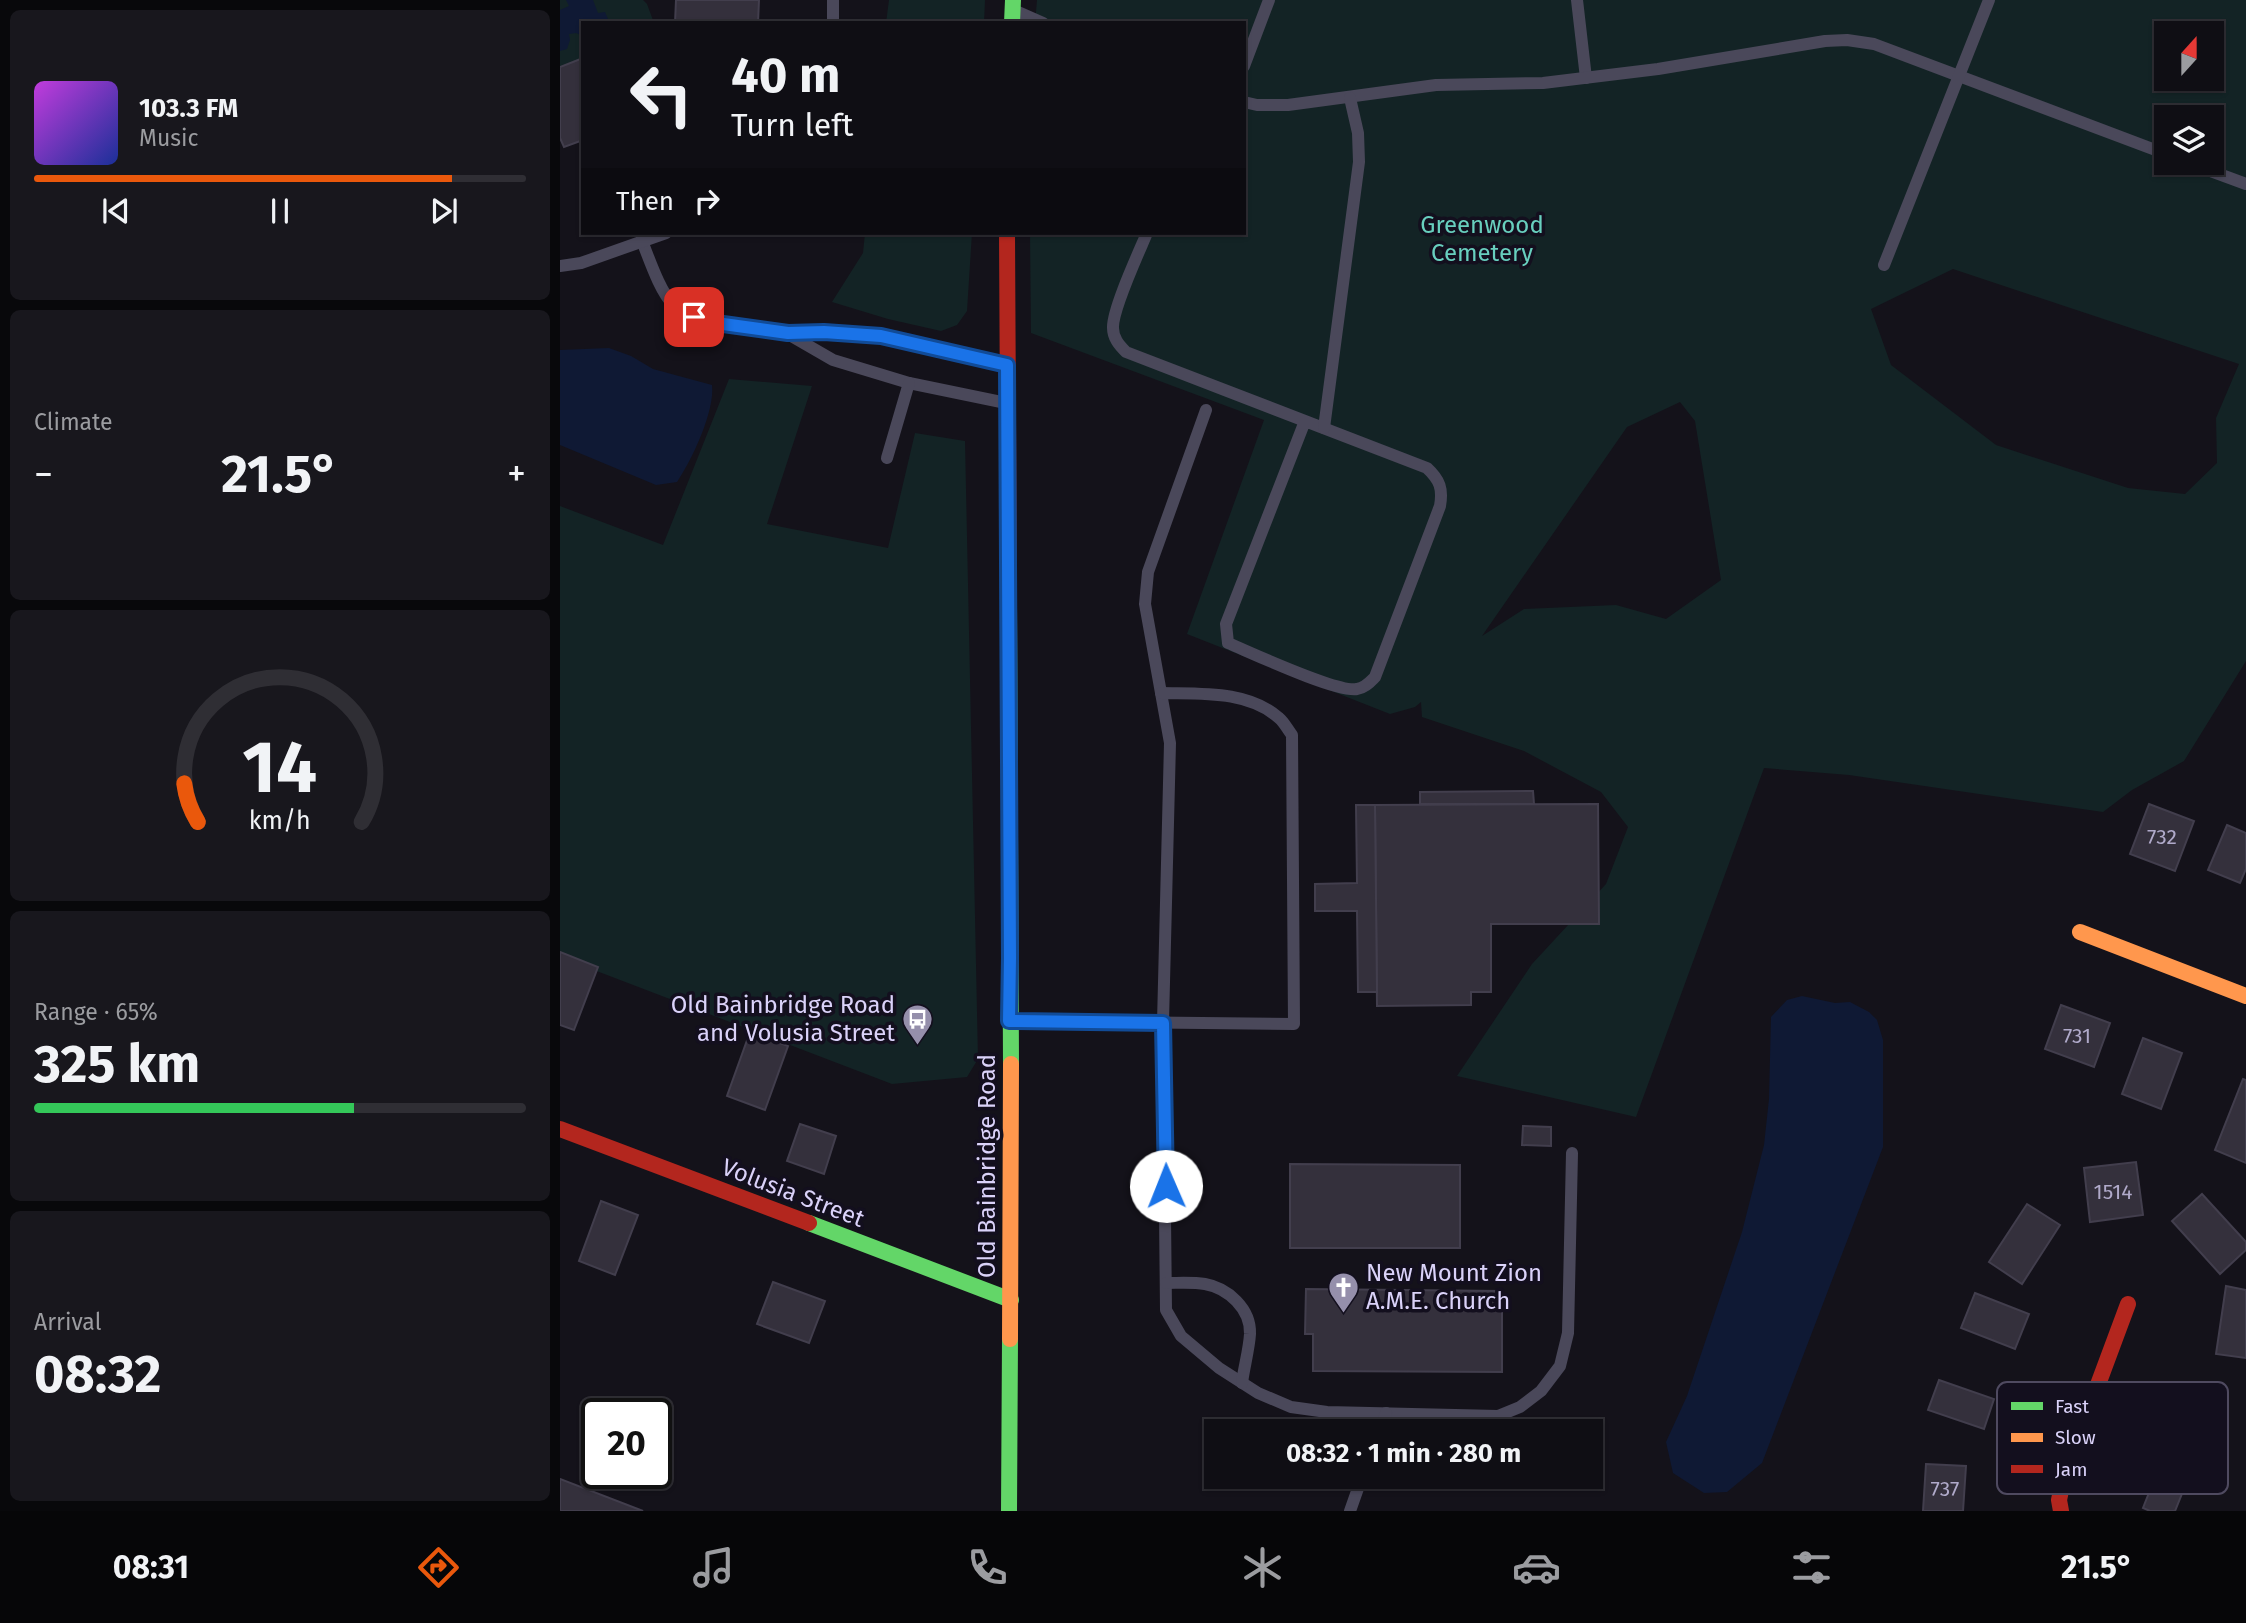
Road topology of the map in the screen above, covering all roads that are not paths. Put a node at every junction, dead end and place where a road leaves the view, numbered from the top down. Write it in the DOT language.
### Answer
graph roads {
  1 [pos="833,0"];
  2 [pos="1269,0"];
  3 [pos="1577,0"];
  4 [pos="1989,0"];
  5 [pos="1013,11"];
  6 [pos="833,21"];
  7 [pos="1038,21"];
  8 [pos="1246,61"];
  9 [pos="1959,76"];
  10 [pos="1586,78"];
  11 [pos="1350,98"];
  12 [pos="1246,102"];
  13 [pos="2154,149"];
  14 [pos="2222,175"];
  15 [pos="2246,184"];
  16 [pos="661,235"];
  17 [pos="1007,235"];
  18 [pos="1146,235"];
  19 [pos="642,242"];
  20 [pos="560,265"];
  21 [pos="1884,265"];
  22 [pos="788,333"];
  23 [pos="1007,365"];
  24 [pos="909,383"];
  25 [pos="1007,403"];
  26 [pos="1206,410"];
  27 [pos="1305,421"];
  28 [pos="1324,428"];
  29 [pos="887,457"];
  30 [pos="1161,693"];
  31 [pos="2080,932"];
  32 [pos="2246,996"];
  33 [pos="1009,1021"];
  34 [pos="1163,1023"];
  35 [pos="560,1129"];
  36 [pos="1572,1153"];
  37 [pos="1166,1283"];
  38 [pos="1011,1300"];
  39 [pos="2129,1304"];
  40 [pos="2100,1382"];
  41 [pos="1241,1383"];
  42 [pos="1386,1413"];
  43 [pos="1384,1419"];
  44 [pos="1358,1489"];
  45 [pos="1009,1511"];
  46 [pos="1350,1511"];
  1 -- 6 [label="lane"];
  2 -- 8 [label="lane"];
  3 -- 10 [label="lane"];
  4 -- 9 [label="lane"];
  5 -- 7 [label="lane"];
  9 -- 10 [label="lane"];
  9 -- 13 [label="lane"];
  9 -- 21 [label="lane"];
  10 -- 11 [label="lane"];
  11 -- 12 [label="lane"];
  11 -- 28 [label="lane"];
  14 -- 15 [label="lane"];
  16 -- 19 [label="lane"];
  17 -- 23 [label="main road, Old Bainbridge Road"];
  18 -- 27 [label="lane"];
  19 -- 20 [label="lane"];
  19 -- 22 [label="lane"];
  22 -- 23 [label="lane"];
  22 -- 24 [label="lane"];
  23 -- 25 [label="main road, Old Bainbridge Road"];
  24 -- 25 [label="lane"];
  24 -- 29 [label="lane"];
  25 -- 33 [label="main road, Old Bainbridge Road"];
  26 -- 30 [label="lane"];
  27 -- 28 [label="lane"];
  27 -- 28 [label="lane"];
  30 -- 34 [label="lane"];
  30 -- 34 [label="lane"];
  31 -- 32 [label="main road"];
  33 -- 34 [label="lane"];
  33 -- 38 [label="main road, Old Bainbridge Road"];
  34 -- 37 [label="lane"];
  35 -- 38 [label="main road, Volusia Street"];
  36 -- 42 [label="lane"];
  37 -- 41 [label="lane"];
  37 -- 41 [label="lane"];
  38 -- 45 [label="main road, Old Bainbridge Road"];
  39 -- 40 [label="main road"];
  41 -- 42 [label="lane"];
  42 -- 43 [label="lane"];
  44 -- 46 [label="lane"];
}
